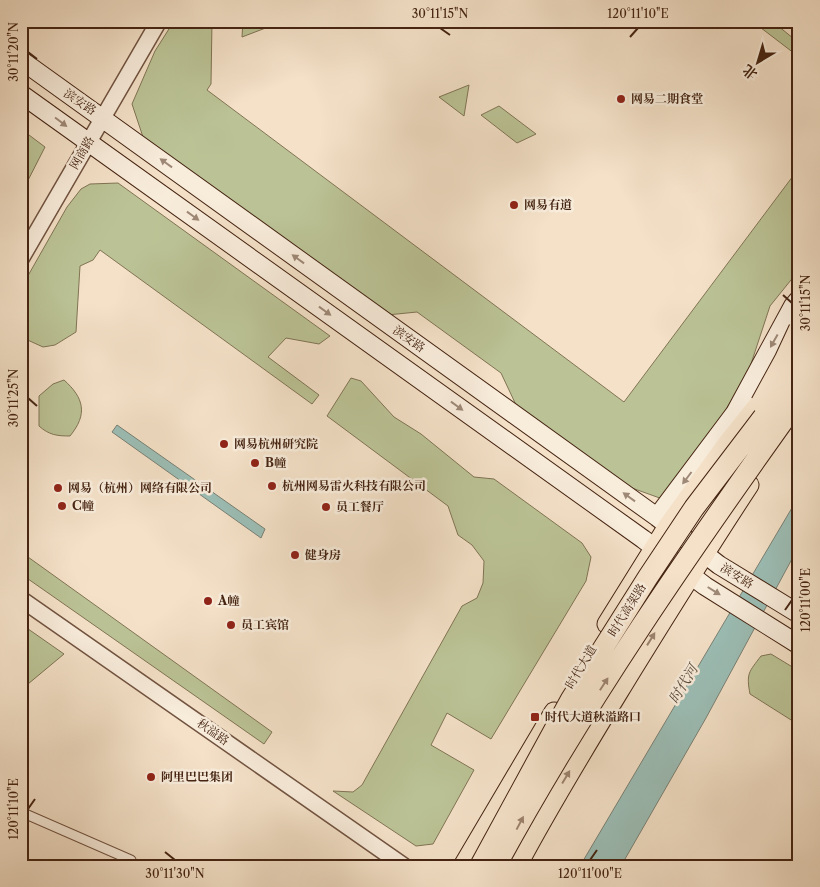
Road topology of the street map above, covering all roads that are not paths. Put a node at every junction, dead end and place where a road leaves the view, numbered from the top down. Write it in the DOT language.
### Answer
graph roads {
  1 [pos="159,21"];
  2 [pos="21,60"];
  3 [pos="21,94"];
  4 [pos="102,117"];
  5 [pos="88,143"];
  6 [pos="21,258"];
  7 [pos="799,299"];
  8 [pos="799,329"];
  9 [pos="799,353"];
  10 [pos="799,370"];
  11 [pos="743,398"];
  12 [pos="799,399"];
  13 [pos="799,413"];
  14 [pos="799,417"];
  15 [pos="726,465"];
  16 [pos="740,481"];
  17 [pos="662,522"];
  18 [pos="654,547"];
  19 [pos="703,554"];
  20 [pos="690,575"];
  21 [pos="21,599"];
  22 [pos="799,614"];
  23 [pos="799,645"];
  24 [pos="21,812"];
  25 [pos="131,860"];
  26 [pos="404,866"];
  27 [pos="463,866"];
  28 [pos="480,866"];
  29 [pos="496,866"];
  30 [pos="517,866"];
  1 -- 4 [label="street, 网商路"];
  2 -- 4 [label="main road, 滨安路"];
  3 -- 5 [label="main road, 滨安路, one-way"];
  4 -- 5 [label="street, 网商路"];
  17 -- 4 [label="main road, 滨安路, one-way"];
  5 -- 6 [label="street, 网商路"];
  5 -- 18 [label="main road, 滨安路, one-way"];
  7 -- 11 [label="main road, one-way"];
  8 -- 15 [label="highway, bridge"];
  9 -- 11 [label="main road"];
  9 -- 17 [label="main road, 时代大道"];
  10 -- 15 [label="highway, 时代高架路, bridge"];
  11 -- 17 [label="main road, one-way"];
  12 -- 16 [label="highway, 时代高架路, bridge"];
  13 -- 19 [label="main road"];
  14 -- 16 [label="highway, bridge"];
  15 -- 28 [label="highway, 时代高架路, bridge"];
  29 -- 16 [label="highway, 时代高架路, one-way, bridge"];
  17 -- 18 [label="main road, 时代大道"];
  17 -- 19 [label="main road, 滨安路"];
  18 -- 20 [label="main road, 滨安路"];
  18 -- 27 [label="main road, 时代大道"];
  19 -- 20 [label="main road"];
  19 -- 22 [label="main road, 滨安路"];
  20 -- 23 [label="main road, 滨安路, one-way"];
  30 -- 20 [label="main road, one-way"];
  21 -- 26 [label="street, 秋溢路"];
  24 -- 25 [label="street"];
}
